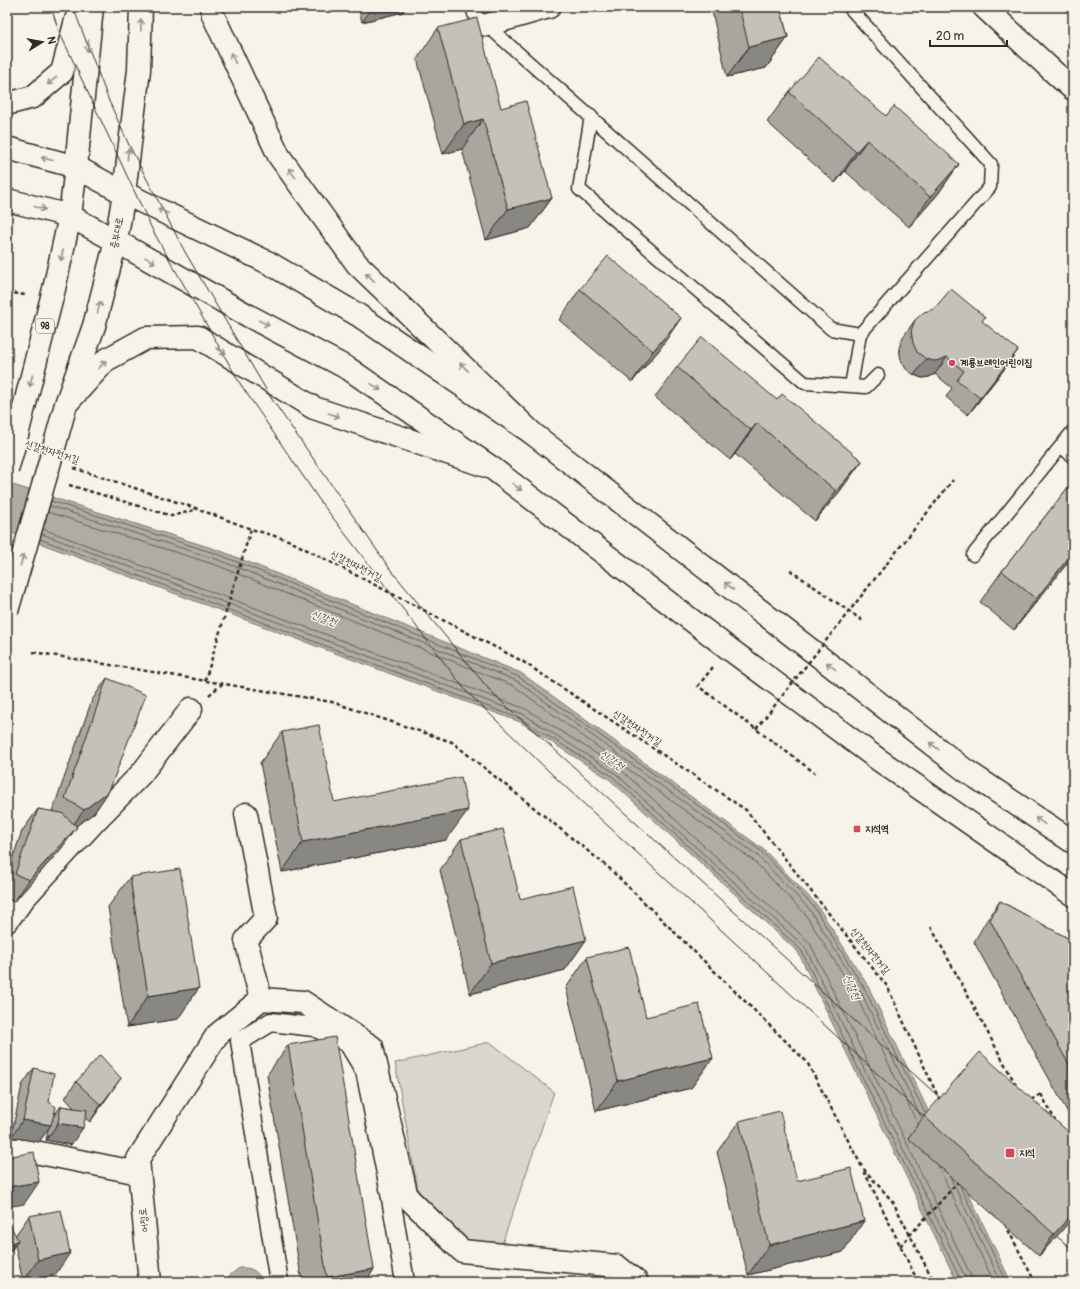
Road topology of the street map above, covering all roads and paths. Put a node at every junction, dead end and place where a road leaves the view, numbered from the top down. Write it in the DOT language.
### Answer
graph roads {
  1 [pos="81,7"];
  2 [pos="92,7"];
  3 [pos="141,7"];
  4 [pos="211,7"];
  5 [pos="472,7"];
  6 [pos="549,7"];
  7 [pos="849,7"];
  8 [pos="984,7"];
  9 [pos="487,25"];
  10 [pos="1073,89"];
  11 [pos="7,104"];
  12 [pos="590,116"];
  13 [pos="12,150"];
  14 [pos="76,167"];
  15 [pos="124,193"];
  16 [pos="9,200"];
  17 [pos="70,216"];
  18 [pos="116,241"];
  19 [pos="7,292"];
  20 [pos="25,294"];
  21 [pos="860,334"];
  22 [pos="878,375"];
  23 [pos="851,386"];
  24 [pos="66,404"];
  25 [pos="1073,431"];
  26 [pos="532,432"];
  27 [pos="1061,446"];
  28 [pos="1073,457"];
  29 [pos="73,468"];
  30 [pos="492,468"];
  31 [pos="7,470"];
  32 [pos="953,480"];
  33 [pos="65,484"];
  34 [pos="198,509"];
  35 [pos="251,529"];
  36 [pos="973,555"];
  37 [pos="790,570"];
  38 [pos="7,611"];
  39 [pos="849,611"];
  40 [pos="863,621"];
  41 [pos="33,652"];
  42 [pos="205,681"];
  43 [pos="698,686"];
  44 [pos="191,709"];
  45 [pos="756,729"];
  46 [pos="815,773"];
  47 [pos="246,814"];
  48 [pos="1073,842"];
  49 [pos="1073,895"];
  50 [pos="7,921"];
  51 [pos="931,927"];
  52 [pos="261,999"];
  53 [pos="1019,1090"];
  54 [pos="1026,1103"];
  55 [pos="943,1106"];
  56 [pos="1055,1121"];
  57 [pos="7,1149"];
  58 [pos="139,1166"];
  59 [pos="862,1167"];
  60 [pos="963,1176"];
  61 [pos="1002,1219"];
  62 [pos="900,1246"];
  63 [pos="150,1282"];
  64 [pos="279,1282"];
  65 [pos="405,1282"];
  66 [pos="637,1282"];
  67 [pos="918,1282"];
  68 [pos="934,1282"];
  69 [pos="1035,1282"];
  1 -- 11 [label="main road, one-way"];
  2 -- 14 [label="main road, 98, one-way"];
  15 -- 3 [label="main road, 중부대로, one-way"];
  26 -- 4 [label="main road, one-way"];
  5 -- 9 [label="lane"];
  6 -- 9 [label="main road"];
  7 -- 21 [label="lane"];
  8 -- 10 [label="main road"];
  9 -- 12 [label="lane"];
  12 -- 21 [label="lane"];
  12 -- 23 [label="lane"];
  14 -- 13 [label="main road, one-way"];
  14 -- 15 [label="main road"];
  14 -- 17 [label="main road, 98"];
  15 -- 18 [label="main road, 중부대로"];
  26 -- 15 [label="main road, one-way"];
  16 -- 17 [label="main road, one-way"];
  17 -- 18 [label="main road"];
  17 -- 31 [label="main road, 98, one-way, bridge"];
  24 -- 18 [label="main road, 중부대로, one-way"];
  18 -- 30 [label="main road, one-way"];
  19 -- 20 [label="path"];
  21 -- 23 [label="lane"];
  22 -- 23 [label="lane"];
  24 -- 30 [label="main road, one-way"];
  38 -- 24 [label="main road, 중부대로, one-way, bridge"];
  25 -- 27 [label="lane"];
  48 -- 26 [label="main road, one-way"];
  27 -- 28 [label="lane"];
  27 -- 36 [label="lane"];
  29 -- 34 [label="path, 신갈천자전거길"];
  30 -- 49 [label="main road, one-way"];
  32 -- 39 [label="path, bridge"];
  33 -- 34 [label="path"];
  34 -- 35 [label="path, 신갈천자전거길"];
  35 -- 42 [label="path"];
  35 -- 55 [label="path, 신갈천자전거길"];
  37 -- 39 [label="path"];
  39 -- 40 [label="path"];
  39 -- 45 [label="path, bridge"];
  41 -- 42 [label="path"];
  42 -- 59 [label="path"];
  43 -- 45 [label="path"];
  44 -- 50 [label="main road"];
  45 -- 46 [label="path"];
  47 -- 52 [label="main road"];
  51 -- 53 [label="path"];
  52 -- 58 [label="main road"];
  52 -- 66 [label="main road"];
  54 -- 56 [label="path, bridge"];
  57 -- 58 [label="main road"];
  58 -- 63 [label="main road, 어정로"];
  59 -- 62 [label="path"];
  59 -- 68 [label="path"];
  60 -- 62 [label="path, bridge"];
  61 -- 69 [label="path"];
  62 -- 67 [label="path"];
  64 -- 65 [label="street"];
}
